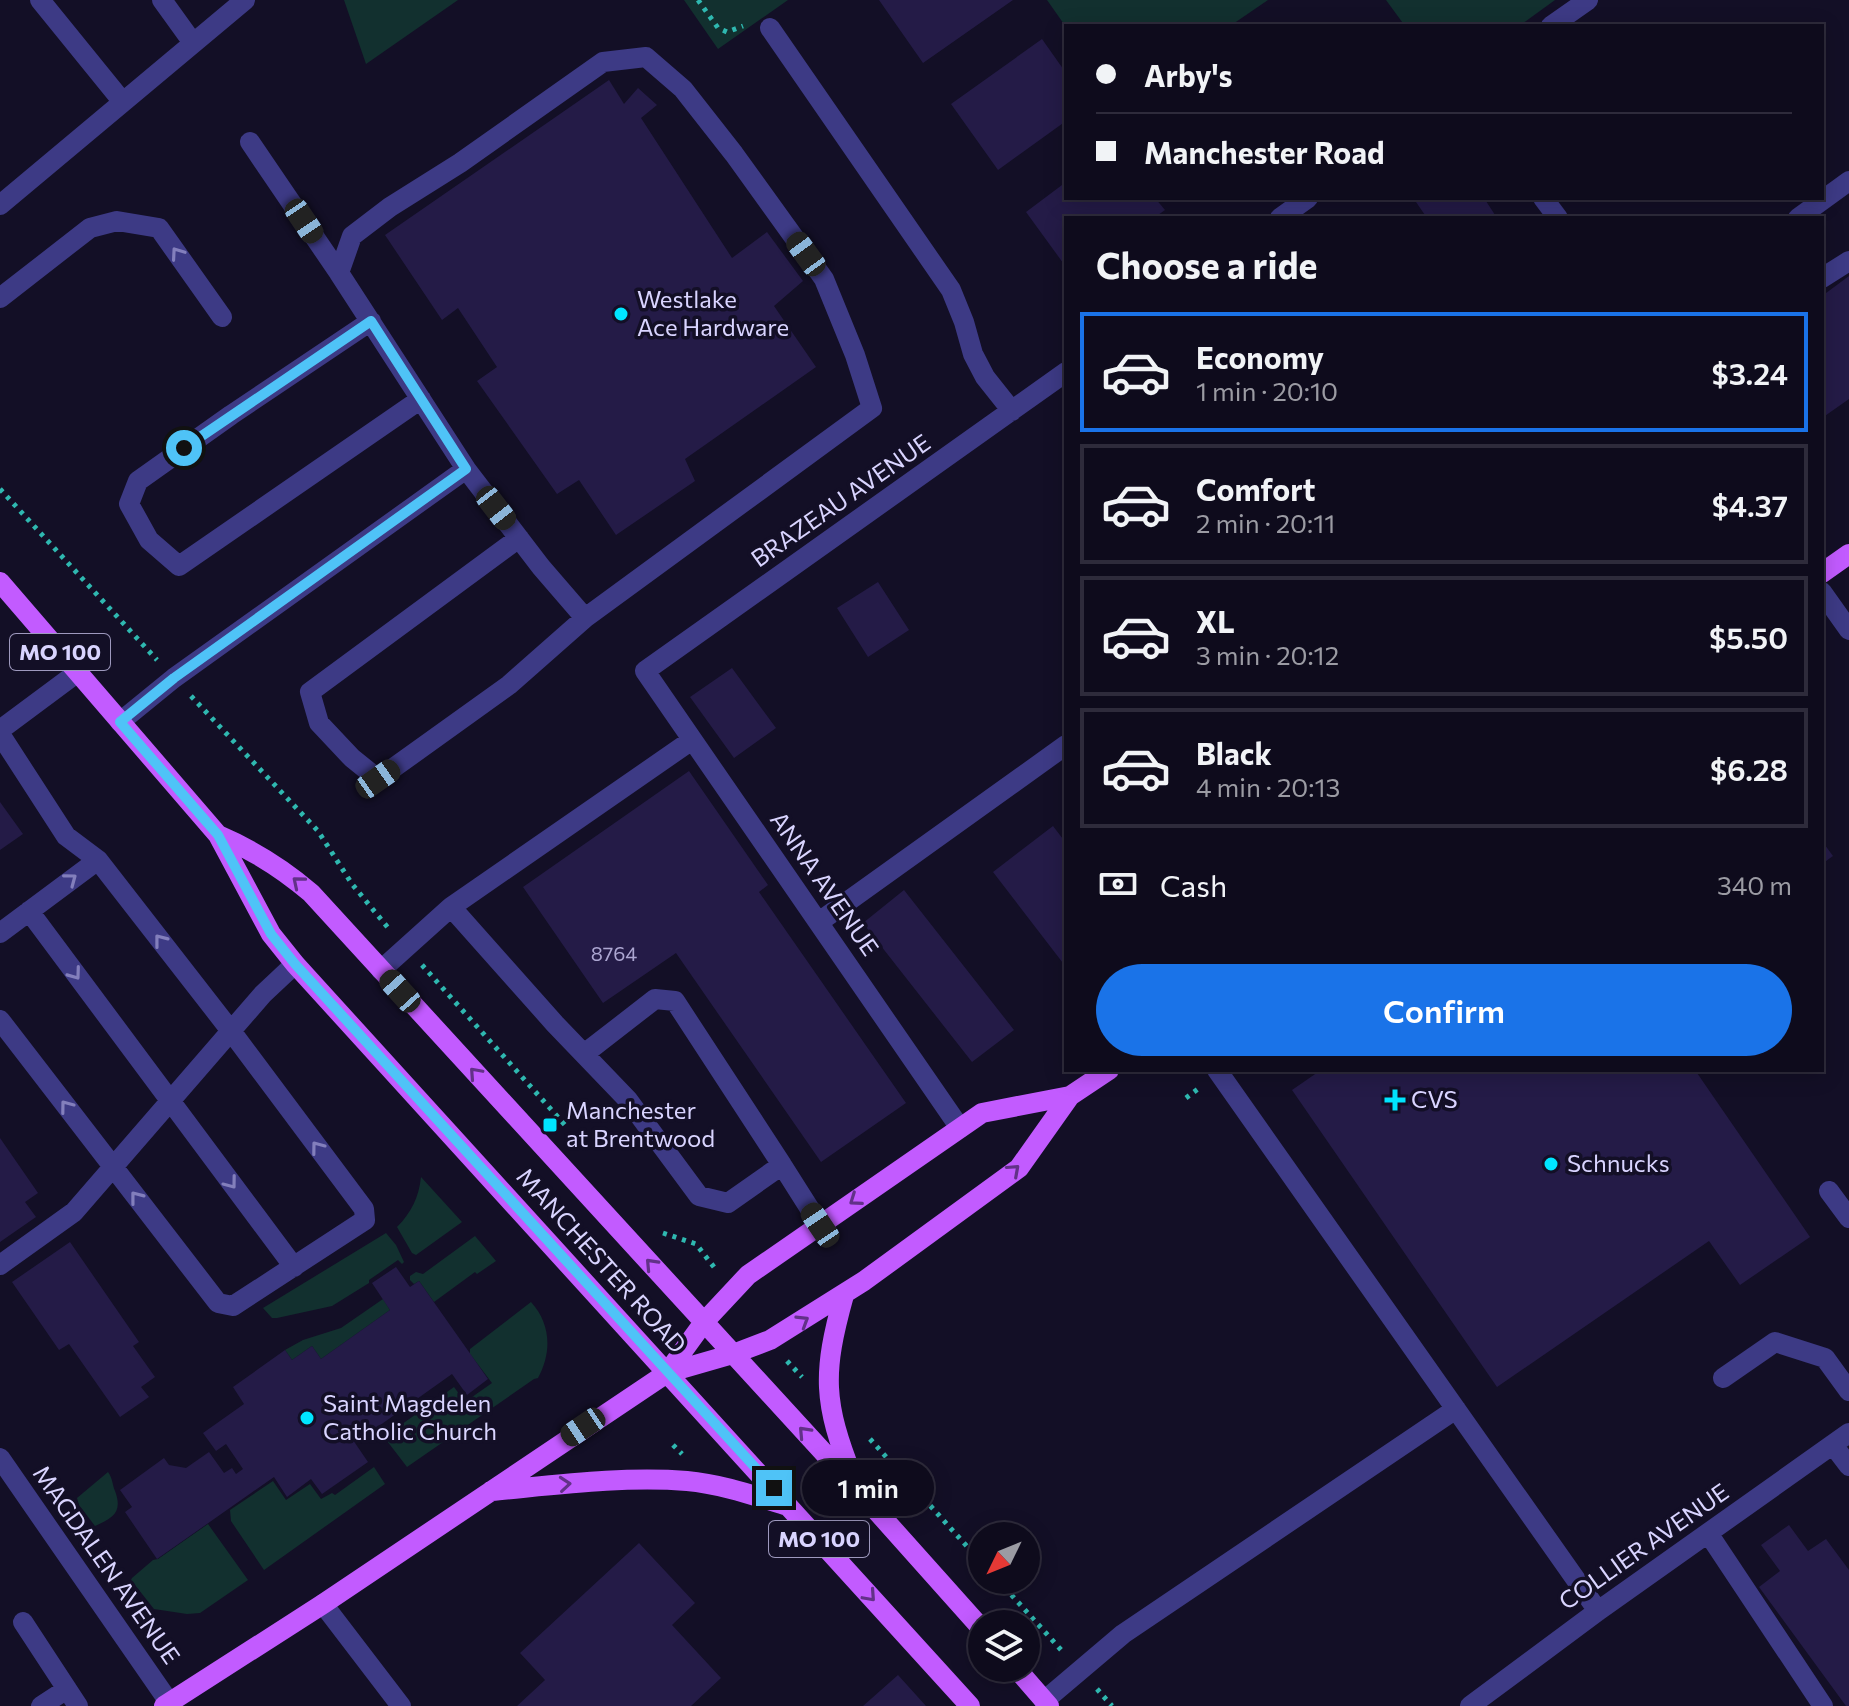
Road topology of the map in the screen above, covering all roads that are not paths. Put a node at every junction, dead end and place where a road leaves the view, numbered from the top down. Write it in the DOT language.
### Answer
graph roads {
  1 [pos="40,0"];
  2 [pos="162,0"];
  3 [pos="245,0"];
  4 [pos="1588,0"];
  5 [pos="1554,24"];
  6 [pos="770,28"];
  7 [pos="193,43"];
  8 [pos="122,101"];
  9 [pos="250,142"];
  10 [pos="1849,181"];
  11 [pos="1824,199"];
  12 [pos="1305,200"];
  13 [pos="1823,200"];
  14 [pos="0,205"];
  15 [pos="1283,216"];
  16 [pos="1801,216"];
  17 [pos="1849,261"];
  18 [pos="339,273"];
  19 [pos="1824,277"];
  20 [pos="0,298"];
  21 [pos="222,317"];
  22 [pos="371,321"];
  23 [pos="1064,373"];
  24 [pos="421,399"];
  25 [pos="1012,411"];
  26 [pos="466,469"];
  27 [pos="519,538"];
  28 [pos="1849,554"];
  29 [pos="1824,572"];
  30 [pos="0,582"];
  31 [pos="1824,595"];
  32 [pos="585,618"];
  33 [pos="1849,630"];
  34 [pos="645,671"];
  35 [pos="78,672"];
  36 [pos="120,722"];
  37 [pos="0,732"];
  38 [pos="692,740"];
  39 [pos="1064,746"];
  40 [pos="218,835"];
  41 [pos="98,860"];
  42 [pos="451,907"];
  43 [pos="29,911"];
  44 [pos="819,922"];
  45 [pos="0,933"];
  46 [pos="295,964"];
  47 [pos="381,970"];
  48 [pos="0,1020"];
  49 [pos="231,1031"];
  50 [pos="584,1054"];
  51 [pos="1106,1072"];
  52 [pos="1218,1072"];
  53 [pos="1070,1096"];
  54 [pos="170,1102"];
  55 [pos="960,1128"];
  56 [pos="782,1165"];
  57 [pos="113,1168"];
  58 [pos="1829,1191"];
  59 [pos="1849,1218"];
  60 [pos="820,1225"];
  61 [pos="0,1265"];
  62 [pos="294,1267"];
  63 [pos="844,1295"];
  64 [pos="704,1322"];
  65 [pos="733,1354"];
  66 [pos="667,1373"];
  67 [pos="1723,1378"];
  68 [pos="1849,1391"];
  69 [pos="1456,1409"];
  70 [pos="1841,1439"];
  71 [pos="0,1458"];
  72 [pos="1849,1466"];
  73 [pos="857,1489"];
  74 [pos="487,1491"];
  75 [pos="791,1507"];
  76 [pos="1708,1533"];
  77 [pos="323,1604"];
  78 [pos="1598,1611"];
  79 [pos="968,1613"];
  80 [pos="23,1622"];
  81 [pos="1028,1682"];
  82 [pos="73,1698"];
  83 [pos="166,1704"];
  84 [pos="1047,1704"];
  85 [pos="41,1706"];
  86 [pos="401,1706"];
  87 [pos="970,1706"];
  88 [pos="1470,1706"];
  89 [pos="1823,1706"];
  1 -- 8 [label="street"];
  2 -- 7 [label="street"];
  3 -- 7 [label="street"];
  4 -- 5 [label="street"];
  6 -- 25 [label="street"];
  7 -- 8 [label="street"];
  8 -- 14 [label="street"];
  9 -- 18 [label="street"];
  10 -- 11 [label="street"];
  12 -- 15 [label="street"];
  13 -- 16 [label="street"];
  17 -- 19 [label="street"];
  18 -- 22 [label="street"];
  18 -- 32 [label="street"];
  21 -- 20 [label="street, one-way"];
  22 -- 24 [label="street"];
  22 -- 24 [label="street"];
  23 -- 25 [label="street, BRAZEAU AVENUE"];
  24 -- 26 [label="street"];
  25 -- 34 [label="street, BRAZEAU AVENUE"];
  26 -- 27 [label="street"];
  26 -- 36 [label="street"];
  27 -- 32 [label="street"];
  27 -- 32 [label="street"];
  28 -- 29 [label="main road"];
  30 -- 35 [label="main road, MANCHESTER ROAD / MO 100"];
  31 -- 33 [label="street"];
  34 -- 38 [label="street, ANNA AVENUE"];
  35 -- 36 [label="main road, MANCHESTER ROAD / MO 100"];
  35 -- 37 [label="street"];
  36 -- 40 [label="main road, MANCHESTER ROAD / MO 100"];
  37 -- 41 [label="street"];
  38 -- 42 [label="street"];
  38 -- 44 [label="street, ANNA AVENUE"];
  39 -- 44 [label="street"];
  40 -- 46 [label="main road, MANCHESTER ROAD / MO 100"];
  47 -- 40 [label="main road, MANCHESTER ROAD / MO 100, one-way"];
  43 -- 41 [label="street, one-way"];
  49 -- 41 [label="street, one-way"];
  42 -- 47 [label="street"];
  42 -- 50 [label="street"];
  43 -- 45 [label="street"];
  43 -- 54 [label="street, one-way"];
  44 -- 55 [label="street, ANNA AVENUE"];
  46 -- 49 [label="street"];
  46 -- 66 [label="main road, MANCHESTER ROAD / MO 100"];
  64 -- 47 [label="main road, MANCHESTER ROAD / MO 100, one-way"];
  57 -- 48 [label="street, one-way"];
  49 -- 54 [label="street"];
  62 -- 49 [label="street, one-way"];
  50 -- 56 [label="street"];
  50 -- 56 [label="street"];
  51 -- 53 [label="main road"];
  52 -- 69 [label="street"];
  53 -- 55 [label="main road"];
  63 -- 53 [label="main road, one-way"];
  54 -- 57 [label="street"];
  54 -- 62 [label="street, one-way"];
  55 -- 60 [label="main road, one-way"];
  56 -- 60 [label="street"];
  57 -- 61 [label="street"];
  62 -- 57 [label="street, one-way"];
  58 -- 59 [label="street"];
  60 -- 64 [label="main road"];
  65 -- 63 [label="main road, one-way"];
  63 -- 73 [label="main road"];
  64 -- 65 [label="main road, MANCHESTER ROAD / MO 100"];
  64 -- 66 [label="main road"];
  65 -- 66 [label="main road"];
  73 -- 65 [label="main road, MANCHESTER ROAD / MO 100, one-way"];
  66 -- 74 [label="main road"];
  66 -- 75 [label="main road, MANCHESTER ROAD / MO 100"];
  67 -- 68 [label="street"];
  69 -- 78 [label="street"];
  69 -- 84 [label="street"];
  70 -- 72 [label="street"];
  70 -- 76 [label="street, COLLIER AVENUE"];
  71 -- 83 [label="street, MAGDALEN AVENUE"];
  73 -- 79 [label="main road, MANCHESTER ROAD / MO 100"];
  74 -- 75 [label="main road, one-way"];
  74 -- 77 [label="main road"];
  75 -- 87 [label="main road, MANCHESTER ROAD / MO 100, one-way"];
  76 -- 78 [label="street, COLLIER AVENUE"];
  76 -- 89 [label="street"];
  77 -- 83 [label="main road"];
  77 -- 86 [label="street"];
  78 -- 88 [label="street, COLLIER AVENUE"];
  80 -- 82 [label="street"];
  81 -- 84 [label="main road"];
  82 -- 85 [label="street"];
}
